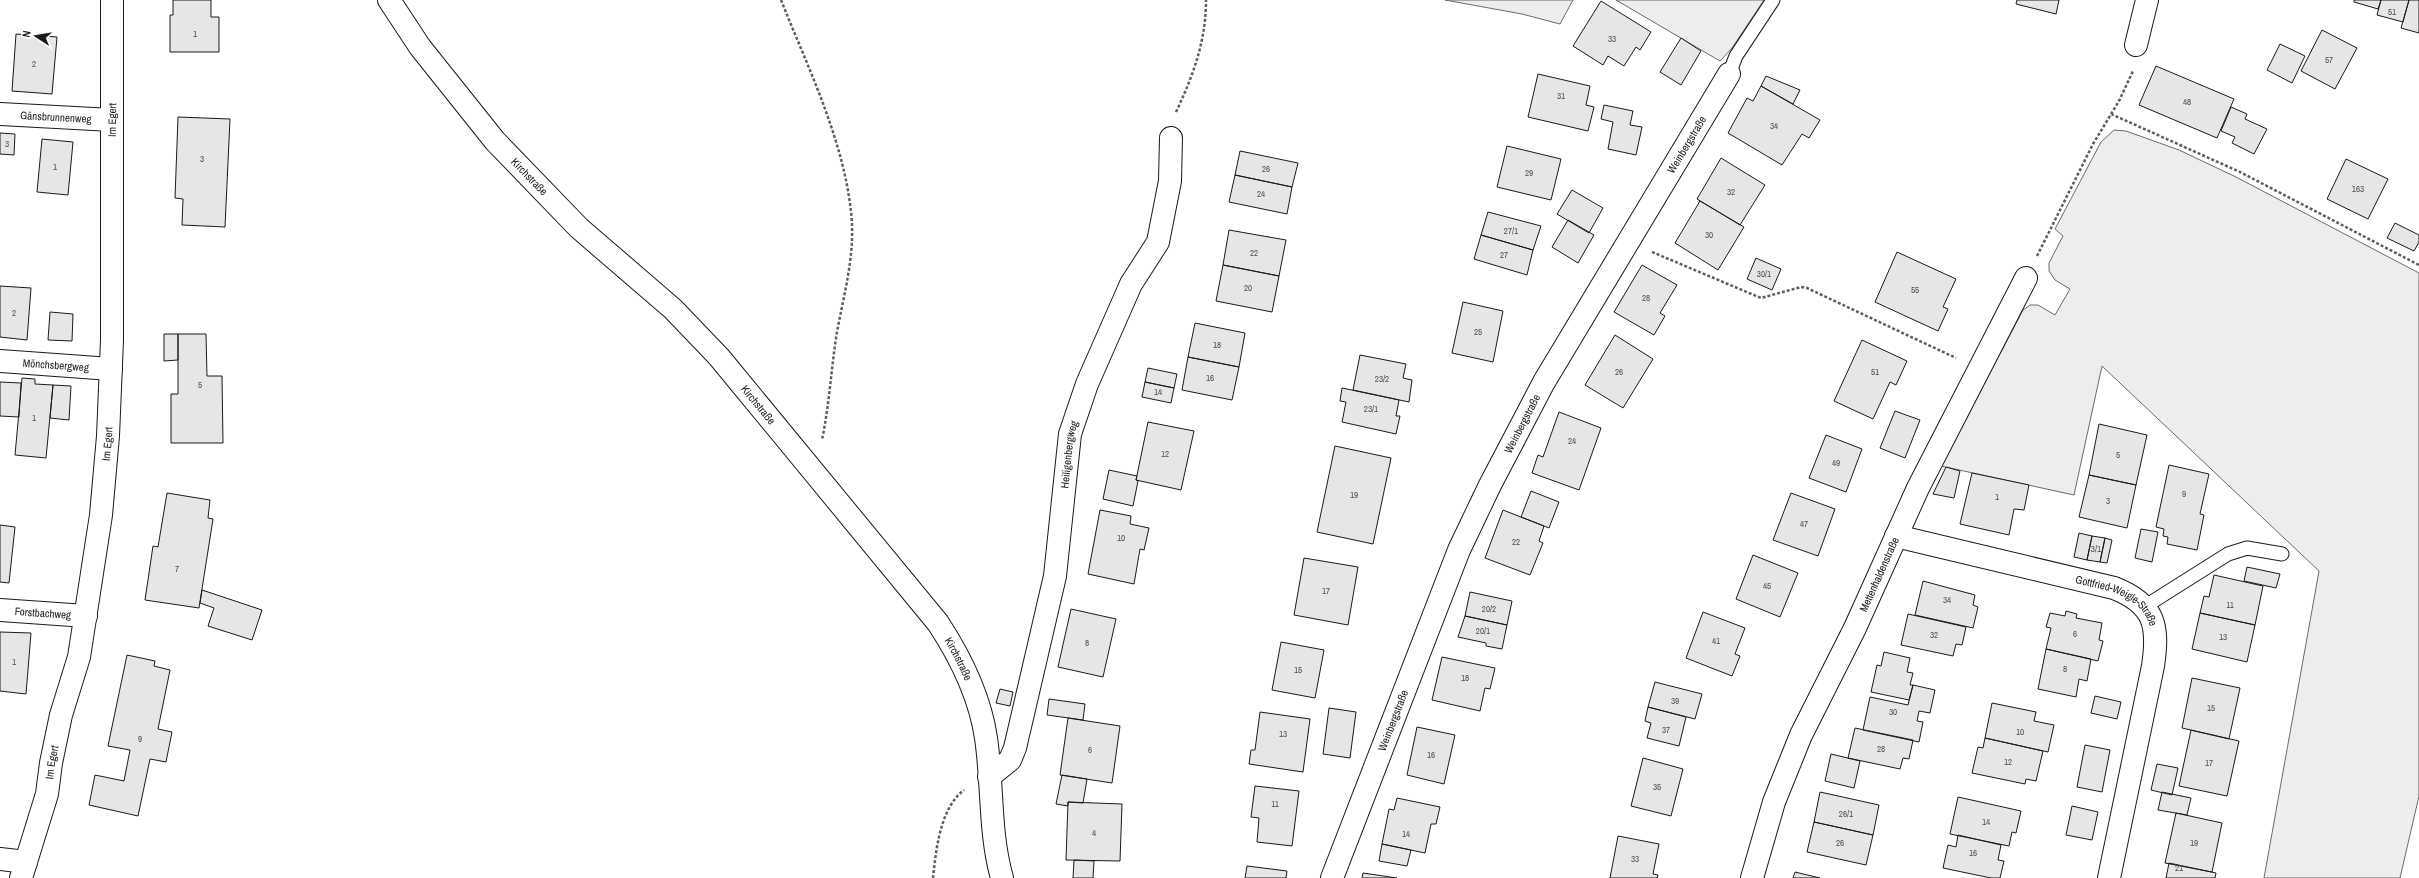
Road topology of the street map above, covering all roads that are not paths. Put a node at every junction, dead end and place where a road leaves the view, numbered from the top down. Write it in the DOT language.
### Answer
graph roads {
  1 [pos="112,0"];
  2 [pos="389,0"];
  3 [pos="1773,0"];
  4 [pos="2147,0"];
  5 [pos="2136,45"];
  6 [pos="1729,74"];
  7 [pos="0,114"];
  8 [pos="112,120"];
  9 [pos="1171,138"];
  10 [pos="2026,278"];
  11 [pos="0,361"];
  12 [pos="111,369"];
  13 [pos="1896,536"];
  14 [pos="2282,554"];
  15 [pos="2144,607"];
  16 [pos="0,610"];
  17 [pos="86,616"];
  18 [pos="989,777"];
  19 [pos="0,859"];
  20 [pos="24,870"];
  21 [pos="1002,878"];
  22 [pos="1332,878"];
  23 [pos="1752,878"];
  24 [pos="2109,878"];
  1 -- 8 [label="street, Im Egert"];
  2 -- 18 [label="street, Kirchstraße"];
  3 -- 6 [label="lane, Weinbergstraße"];
  4 -- 5 [label="street"];
  6 -- 22 [label="street, Weinbergstraße"];
  7 -- 8 [label="street, Gänsbrunnenweg"];
  8 -- 12 [label="street, Im Egert"];
  9 -- 18 [label="street, Heiligenbergweg"];
  10 -- 13 [label="street, Mettenhaldenstraße"];
  11 -- 12 [label="street, Mönchsbergweg"];
  12 -- 17 [label="street, Im Egert"];
  13 -- 15 [label="street, Gottfried-Weigle-Straße"];
  13 -- 23 [label="street, Mettenhaldenstraße"];
  14 -- 15 [label="lane"];
  15 -- 24 [label="street, Gottfried-Weigle-Straße"];
  16 -- 17 [label="street, Forstbachweg"];
  17 -- 20 [label="street, Im Egert"];
  18 -- 21 [label="street, Kirchstraße"];
  19 -- 20 [label="street"];
}
